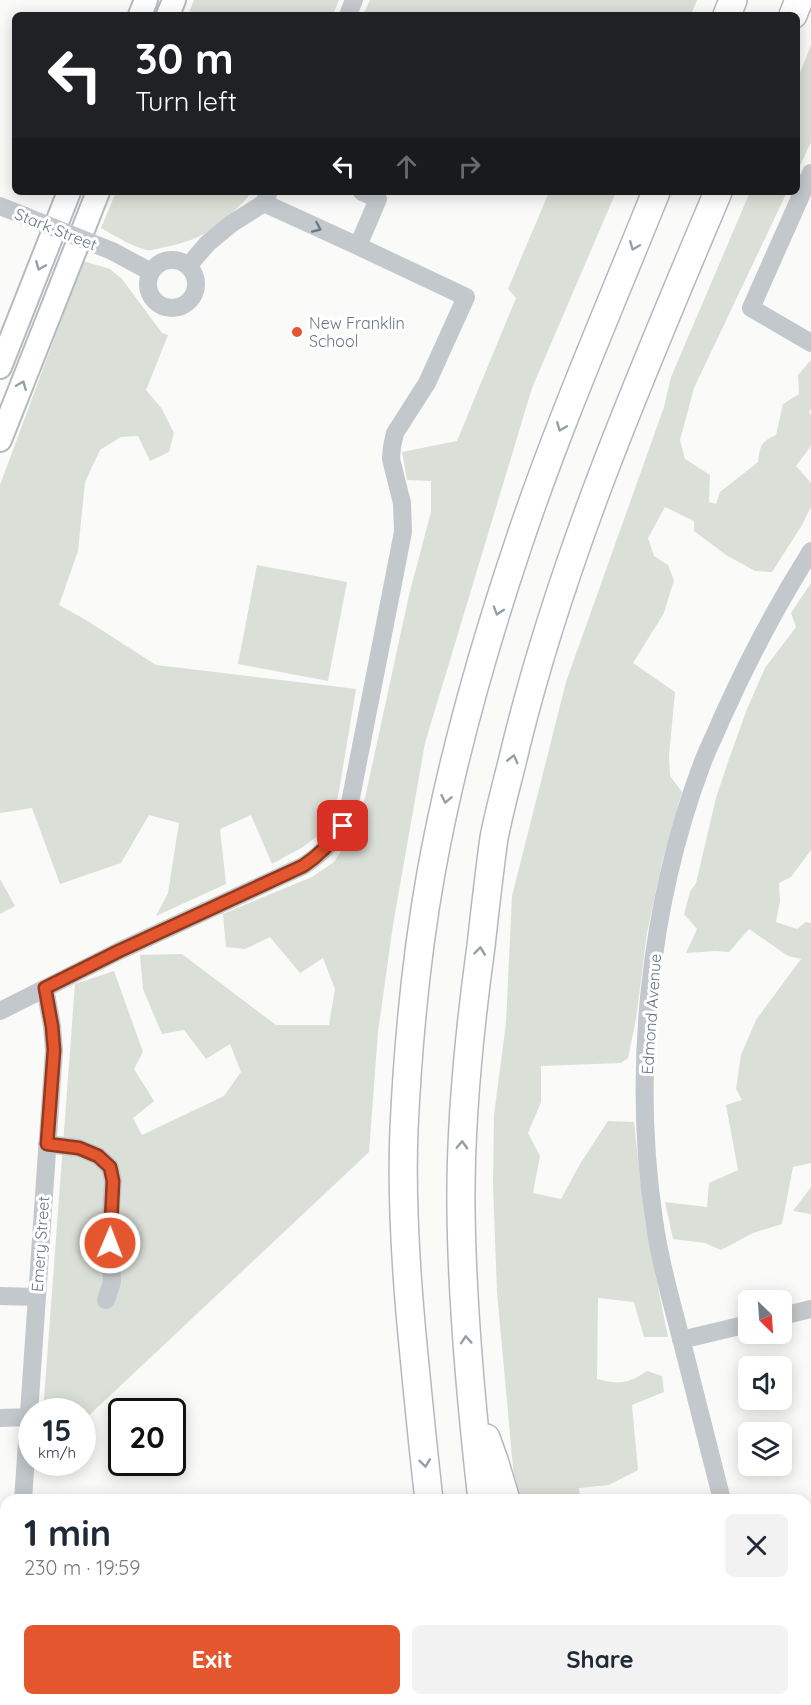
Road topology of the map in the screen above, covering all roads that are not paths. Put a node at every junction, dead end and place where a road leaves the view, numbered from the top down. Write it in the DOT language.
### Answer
graph roads {
  1 [pos="811,173"];
  2 [pos="68,195"];
  3 [pos="97,195"];
  4 [pos="368,195"];
  5 [pos="655,195"];
  6 [pos="717,195"];
  7 [pos="266,198"];
  8 [pos="0,206"];
  9 [pos="358,246"];
  10 [pos="189,265"];
  11 [pos="151,272"];
  12 [pos="811,343"];
  13 [pos="0,367"];
  14 [pos="0,440"];
  15 [pos="811,551"];
  16 [pos="45,988"];
  17 [pos="0,1011"];
  18 [pos="47,1144"];
  19 [pos="0,1296"];
  20 [pos="37,1297"];
  21 [pos="106,1300"];
  22 [pos="811,1309"];
  23 [pos="792,1314"];
  24 [pos="738,1326"];
  25 [pos="681,1340"];
  26 [pos="30,1398"];
  27 [pos="470,1398"];
  28 [pos="18,1417"];
  29 [pos="0,1418"];
  30 [pos="25,1476"];
  31 [pos="23,1494"];
  32 [pos="428,1494"];
  33 [pos="482,1494"];
  34 [pos="504,1494"];
  35 [pos="720,1494"];
  1 -- 12 [label="street"];
  2 -- 13 [label="main road, one-way"];
  14 -- 3 [label="main road, one-way"];
  4 -- 9 [label="street"];
  5 -- 32 [label="highway, one-way"];
  27 -- 6 [label="highway, one-way"];
  7 -- 9 [label="street, one-way"];
  7 -- 10 [label="street"];
  8 -- 11 [label="street, Stark Street, bridge"];
  9 -- 16 [label="street"];
  10 -- 11 [label="street"];
  10 -- 11 [label="street"];
  15 -- 25 [label="street, Edmond Avenue"];
  16 -- 17 [label="street"];
  16 -- 18 [label="street, Emery Street"];
  18 -- 20 [label="street, Emery Street"];
  18 -- 21 [label="street"];
  19 -- 20 [label="street"];
  20 -- 26 [label="street, Emery Street"];
  22 -- 23 [label="street"];
  24 -- 25 [label="street"];
  25 -- 35 [label="street, Edmond Avenue"];
  27 -- 33 [label="highway"];
  27 -- 34 [label="highway"];
  28 -- 29 [label="street"];
  30 -- 31 [label="street, Emery Street"];
}
